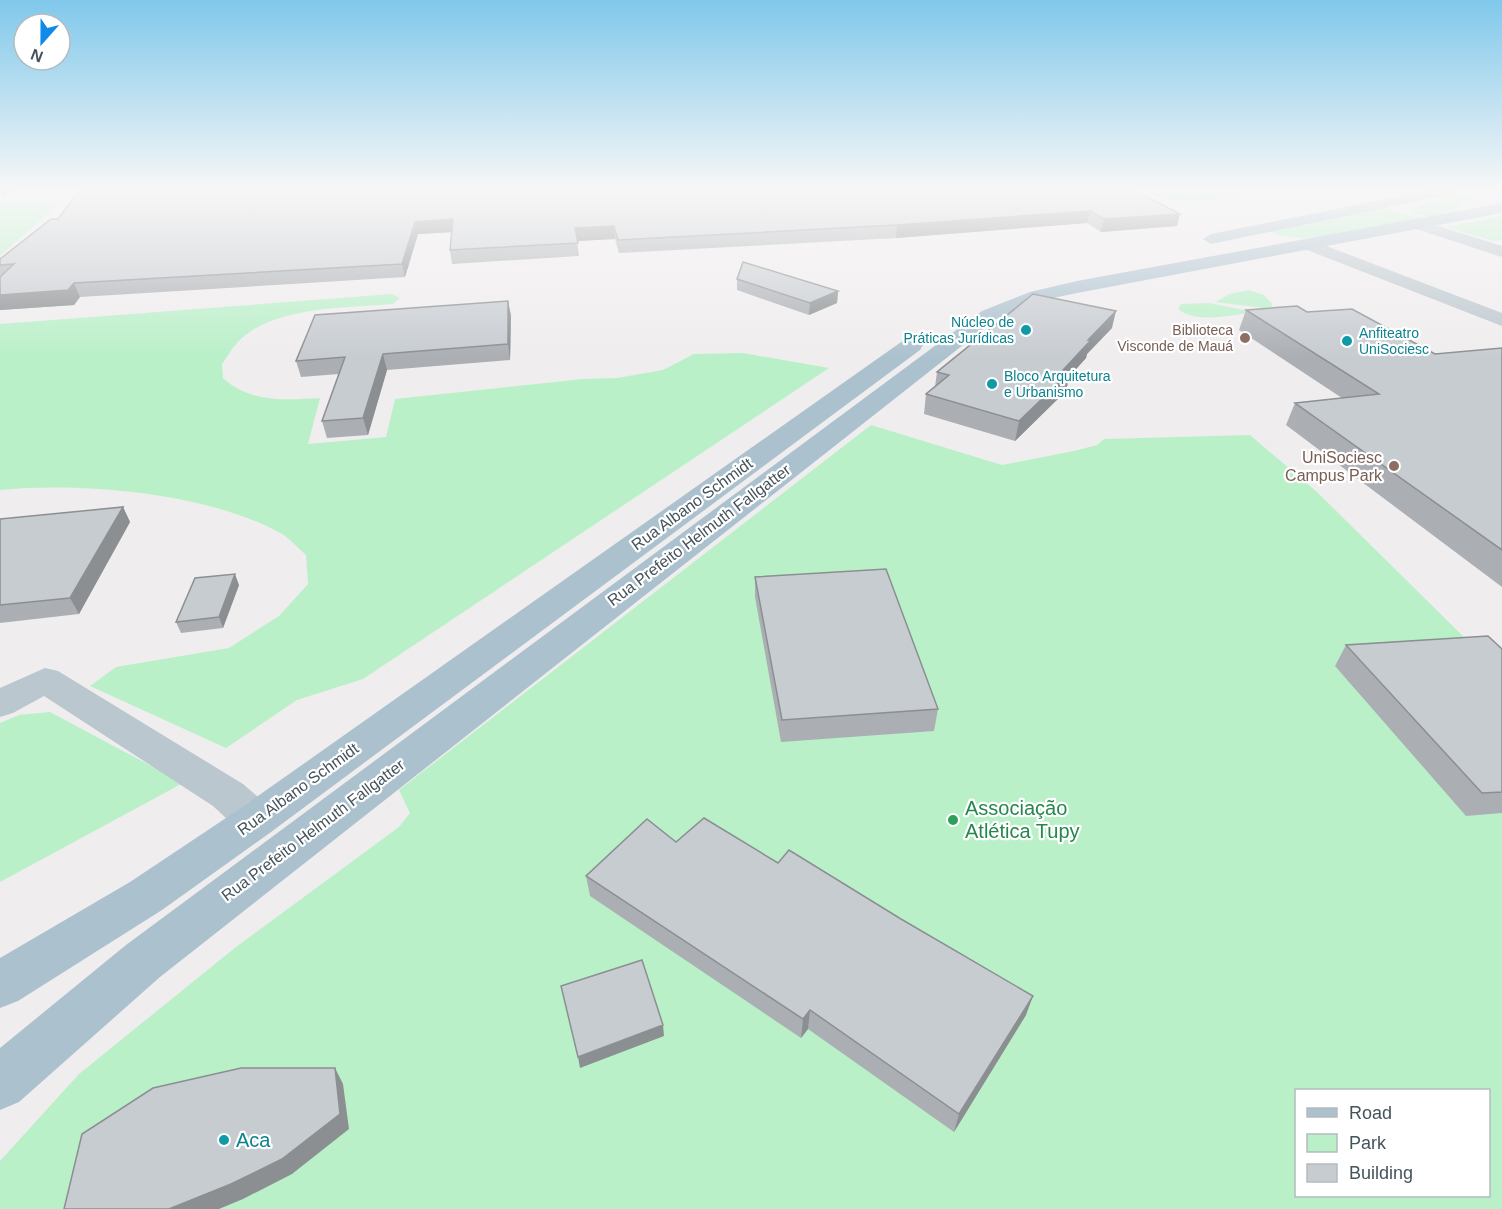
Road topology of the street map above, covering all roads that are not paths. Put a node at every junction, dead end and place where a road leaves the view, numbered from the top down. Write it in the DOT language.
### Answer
graph roads {
  1 [pos="1185,245"];
  2 [pos="1300,245"];
  3 [pos="1312,245"];
  4 [pos="1482,245"];
  5 [pos="1502,252"];
  6 [pos="1502,320"];
  7 [pos="0,704"];
  8 [pos="256,820"];
  9 [pos="0,985"];
  10 [pos="0,1083"];
  1 -- 8 [label="main road, Rua Albano Schmidt"];
  2 -- 10 [label="main road, Rua Prefeito Helmuth Fallgatter"];
  3 -- 6 [label="street"];
  4 -- 5 [label="street"];
  7 -- 8 [label="street"];
  8 -- 9 [label="main road, Rua Albano Schmidt"];
}
